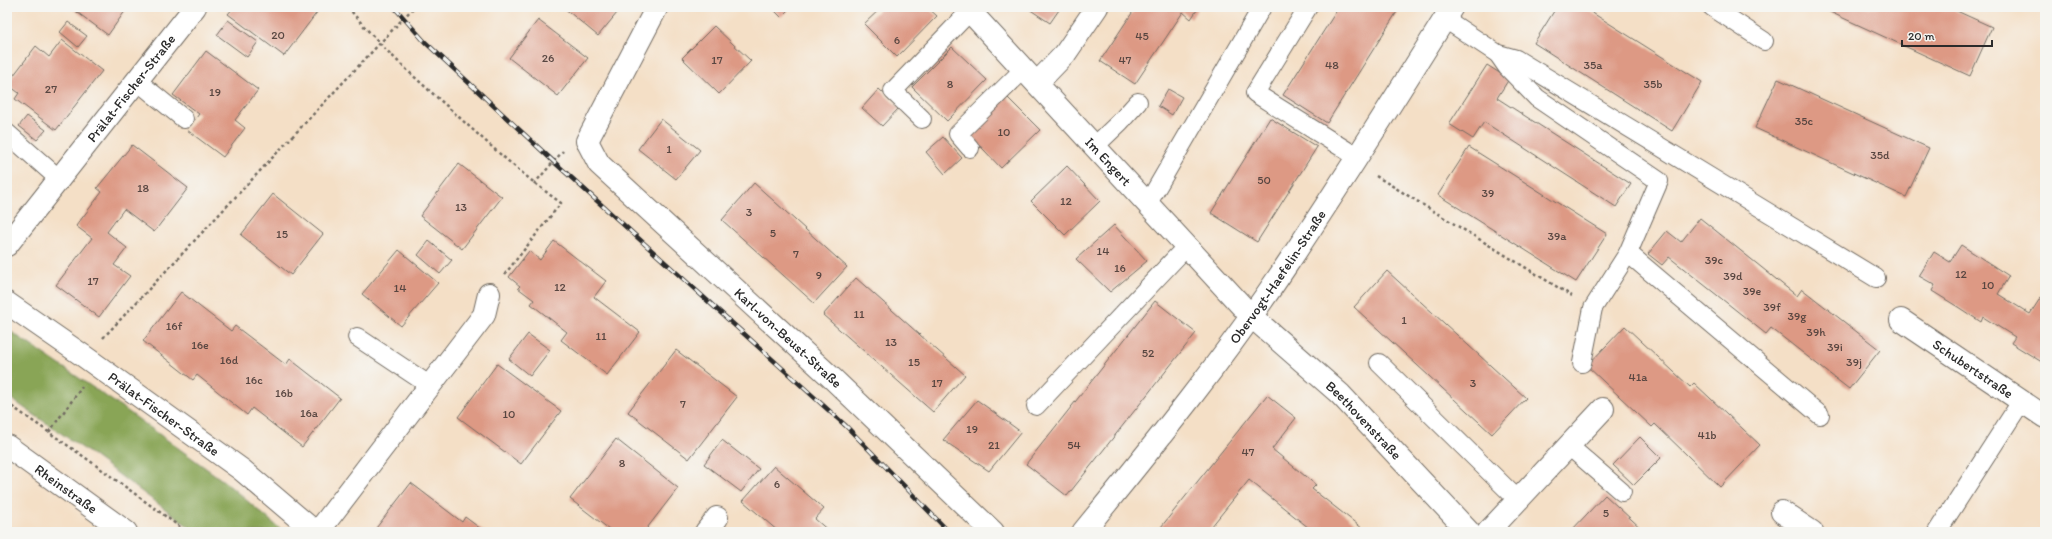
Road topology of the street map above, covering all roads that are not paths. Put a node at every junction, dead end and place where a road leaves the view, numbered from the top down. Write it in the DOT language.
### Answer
graph roads {
  1 [pos="195,7"];
  2 [pos="657,7"];
  3 [pos="1097,7"];
  4 [pos="1262,7"];
  5 [pos="1308,7"];
  6 [pos="1712,7"];
  7 [pos="968,9"];
  8 [pos="1449,13"];
  9 [pos="1764,41"];
  10 [pos="1498,54"];
  11 [pos="1031,76"];
  12 [pos="136,80"];
  13 [pos="1138,102"];
  14 [pos="184,119"];
  15 [pos="922,119"];
  16 [pos="7,134"];
  17 [pos="1094,146"];
  18 [pos="970,148"];
  19 [pos="1355,160"];
  20 [pos="58,178"];
  21 [pos="1148,202"];
  22 [pos="7,245"];
  23 [pos="1187,246"];
  24 [pos="1628,253"];
  25 [pos="1876,278"];
  26 [pos="488,294"];
  27 [pos="7,303"];
  28 [pos="1251,316"];
  29 [pos="1901,320"];
  30 [pos="357,336"];
  31 [pos="1379,363"];
  32 [pos="1582,363"];
  33 [pos="429,384"];
  34 [pos="2021,402"];
  35 [pos="1036,406"];
  36 [pos="1603,409"];
  37 [pos="1820,415"];
  38 [pos="2045,417"];
  39 [pos="7,446"];
  40 [pos="1569,446"];
  41 [pos="1622,492"];
  42 [pos="1518,500"];
  43 [pos="1782,512"];
  44 [pos="126,532"];
  45 [pos="316,532"];
  46 [pos="993,532"];
  47 [pos="1083,532"];
  48 [pos="1469,532"];
  49 [pos="1488,532"];
  50 [pos="1812,532"];
  51 [pos="1937,532"];
  1 -- 12 [label="street, Prälat-Fischer-Straße"];
  2 -- 46 [label="street, Karl-von-Beust-Straße"];
  3 -- 11 [label="street"];
  4 -- 21 [label="lane"];
  5 -- 19 [label="lane"];
  6 -- 9 [label="lane"];
  7 -- 11 [label="street, Im Engert"];
  7 -- 15 [label="lane"];
  8 -- 10 [label="lane"];
  8 -- 19 [label="street, Obervogt-Haefelin-Straße"];
  10 -- 24 [label="lane"];
  10 -- 25 [label="lane"];
  11 -- 17 [label="street, Im Engert"];
  11 -- 18 [label="lane"];
  12 -- 14 [label="lane"];
  12 -- 20 [label="street, Prälat-Fischer-Straße"];
  13 -- 17 [label="lane"];
  16 -- 20 [label="lane"];
  17 -- 21 [label="street, Im Engert"];
  19 -- 28 [label="street, Obervogt-Haefelin-Straße"];
  20 -- 22 [label="street, Prälat-Fischer-Straße"];
  21 -- 23 [label="street, Im Engert"];
  23 -- 28 [label="street, Im Engert"];
  23 -- 35 [label="lane"];
  24 -- 32 [label="lane"];
  24 -- 37 [label="lane"];
  26 -- 33 [label="street, Prälat-Fischer-Straße"];
  27 -- 45 [label="street, Prälat-Fischer-Straße"];
  28 -- 47 [label="street, Obervogt-Haefelin-Straße"];
  28 -- 48 [label="street, Beethovenstraße"];
  29 -- 34 [label="street, Schubertstraße"];
  30 -- 33 [label="lane"];
  31 -- 42 [label="lane"];
  33 -- 45 [label="street, Prälat-Fischer-Straße"];
  34 -- 38 [label="street, Schubertstraße"];
  34 -- 51 [label="lane"];
  36 -- 40 [label="street"];
  39 -- 44 [label="street, Rheinstraße"];
  40 -- 41 [label="lane"];
  40 -- 42 [label="street"];
  42 -- 49 [label="street"];
  43 -- 50 [label="street"];
}
